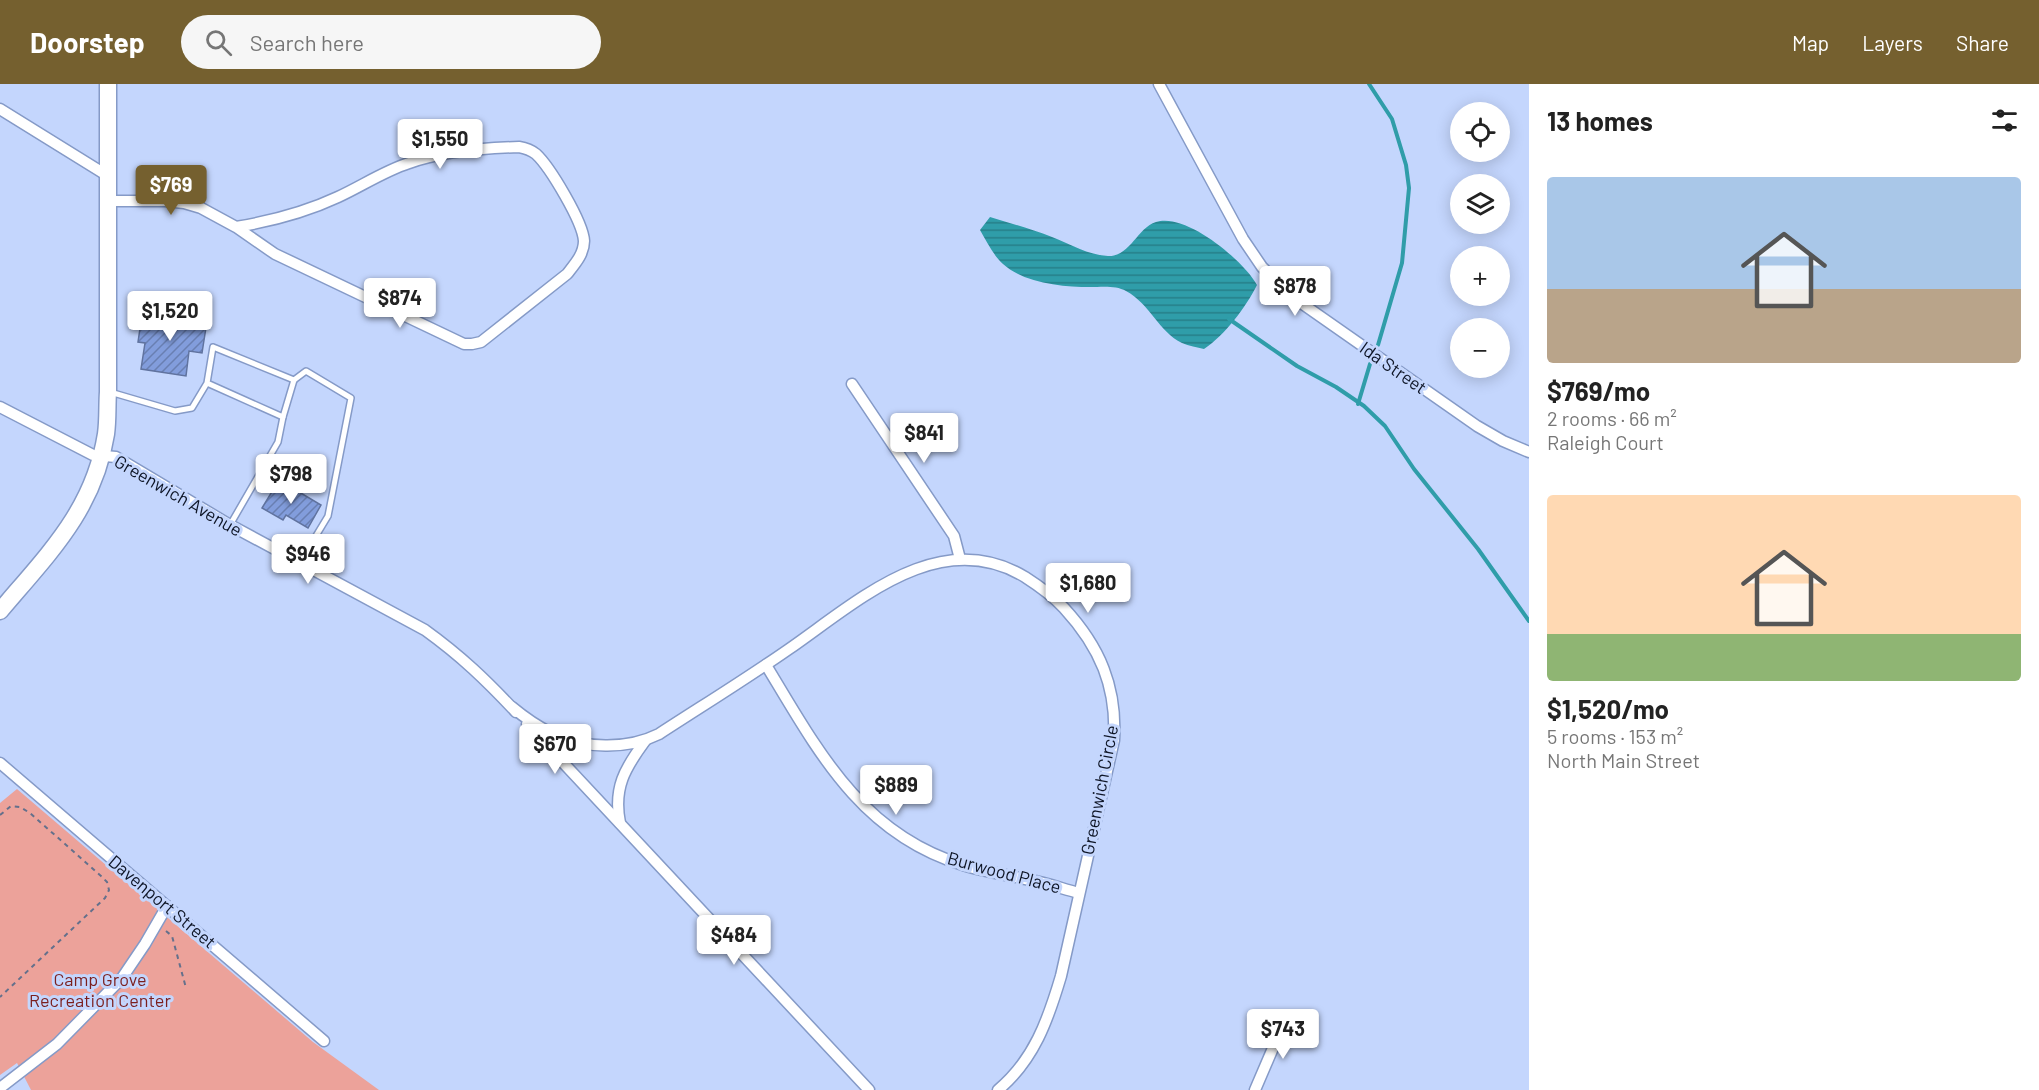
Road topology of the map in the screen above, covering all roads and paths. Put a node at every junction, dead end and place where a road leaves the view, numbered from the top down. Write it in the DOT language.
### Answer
graph roads {
  1 [pos="108,84"];
  2 [pos="1159,84"];
  3 [pos="0,109"];
  4 [pos="108,176"];
  5 [pos="108,201"];
  6 [pos="237,228"];
  7 [pos="294,380"];
  8 [pos="207,383"];
  9 [pos="852,384"];
  10 [pos="108,392"];
  11 [pos="0,407"];
  12 [pos="283,417"];
  13 [pos="1529,452"];
  14 [pos="100,457"];
  15 [pos="230,525"];
  16 [pos="960,559"];
  17 [pos="299,564"];
  18 [pos="2,606"];
  19 [pos="766,665"];
  20 [pos="512,707"];
  21 [pos="645,741"];
  22 [pos="0,763"];
  23 [pos="0,815"];
  24 [pos="620,823"];
  25 [pos="1079,893"];
  26 [pos="167,906"];
  27 [pos="158,922"];
  28 [pos="186,988"];
  29 [pos="0,997"];
  30 [pos="1285,1020"];
  31 [pos="324,1041"];
  32 [pos="0,1088"];
  33 [pos="869,1090"];
  34 [pos="998,1090"];
  35 [pos="1255,1090"];
  1 -- 4 [label="main road"];
  2 -- 13 [label="street, Ida Street"];
  3 -- 4 [label="street"];
  4 -- 5 [label="main road"];
  5 -- 6 [label="street"];
  5 -- 10 [label="main road"];
  6 -- 6 [label="street"];
  7 -- 8 [label="lane"];
  7 -- 12 [label="lane"];
  7 -- 17 [label="lane"];
  8 -- 10 [label="lane"];
  8 -- 12 [label="lane"];
  9 -- 16 [label="street"];
  10 -- 14 [label="main road"];
  11 -- 14 [label="street, Greenwich Avenue"];
  12 -- 15 [label="lane"];
  14 -- 15 [label="street, Greenwich Avenue"];
  14 -- 18 [label="main road"];
  15 -- 17 [label="street, Greenwich Avenue"];
  16 -- 19 [label="street, Greenwich Circle"];
  16 -- 25 [label="street, Greenwich Circle"];
  17 -- 20 [label="street, Greenwich Avenue"];
  19 -- 21 [label="street, Greenwich Circle"];
  19 -- 25 [label="street, Burwood Place"];
  20 -- 21 [label="street, Greenwich Circle"];
  20 -- 24 [label="street, Greenwich Avenue"];
  21 -- 24 [label="street, Greenwich Circle"];
  22 -- 26 [label="street, Davenport Street"];
  23 -- 29 [label="path"];
  24 -- 33 [label="street"];
  25 -- 34 [label="street, Greenwich Circle"];
  26 -- 27 [label="street"];
  26 -- 31 [label="street, Davenport Street"];
  27 -- 28 [label="path"];
  27 -- 32 [label="street"];
  30 -- 35 [label="street"];
}
